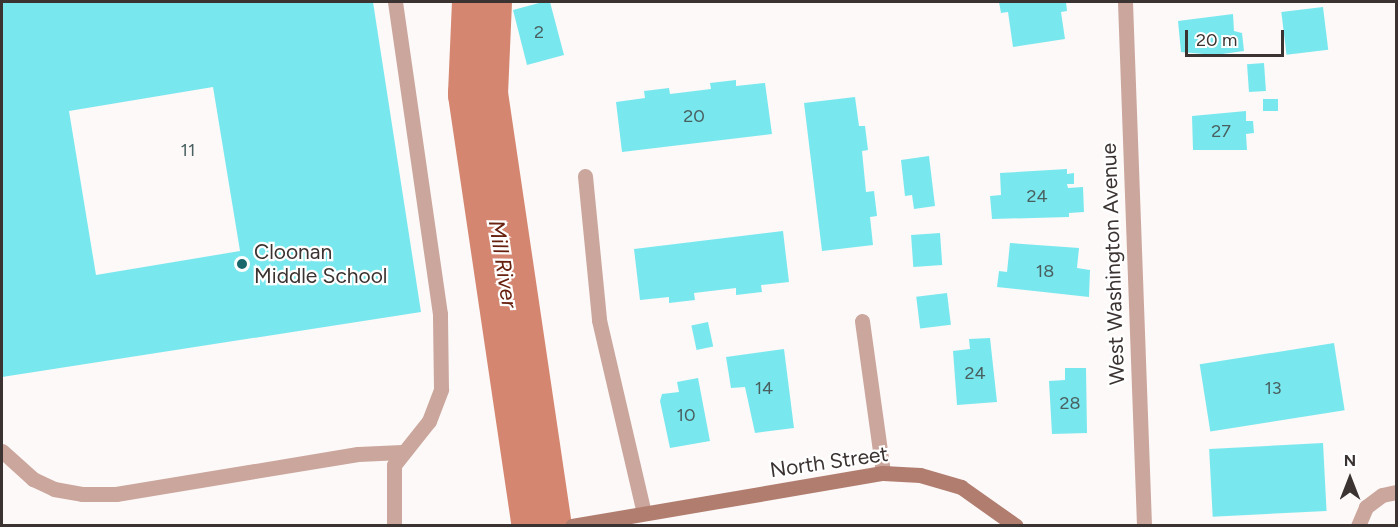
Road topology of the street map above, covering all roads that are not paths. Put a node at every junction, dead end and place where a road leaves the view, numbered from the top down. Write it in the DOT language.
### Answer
graph roads {
  1 [pos="395,2"];
  2 [pos="1125,2"];
  3 [pos="585,176"];
  4 [pos="861,321"];
  5 [pos="2,451"];
  6 [pos="402,452"];
  7 [pos="883,473"];
  8 [pos="1396,492"];
  9 [pos="640,513"];
  10 [pos="394,525"];
  11 [pos="572,525"];
  12 [pos="1016,525"];
  13 [pos="1144,525"];
  14 [pos="1358,525"];
  1 -- 6 [label="street"];
  2 -- 13 [label="street, West Washington Avenue"];
  3 -- 9 [label="street"];
  4 -- 7 [label="street"];
  5 -- 6 [label="street"];
  6 -- 10 [label="street"];
  7 -- 9 [label="street, North Street"];
  7 -- 12 [label="street, North Street"];
  8 -- 14 [label="street"];
  9 -- 11 [label="street, North Street"];
}
